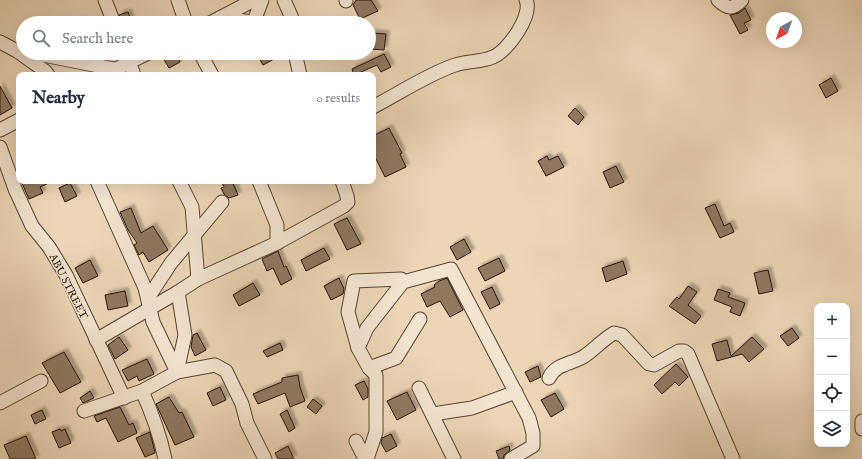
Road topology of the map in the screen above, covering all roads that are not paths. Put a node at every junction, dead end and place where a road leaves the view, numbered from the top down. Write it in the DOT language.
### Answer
graph roads {
  1 [pos="105,0"];
  2 [pos="178,0"];
  3 [pos="254,0"];
  4 [pos="262,0"];
  5 [pos="284,0"];
  6 [pos="526,0"];
  7 [pos="718,0"];
  8 [pos="742,0"];
  9 [pos="111,16"];
  10 [pos="184,16"];
  11 [pos="224,16"];
  12 [pos="259,16"];
  13 [pos="291,16"];
  14 [pos="0,42"];
  15 [pos="16,49"];
  16 [pos="31,60"];
  17 [pos="61,60"];
  18 [pos="125,60"];
  19 [pos="129,60"];
  20 [pos="204,60"];
  21 [pos="295,60"];
  22 [pos="46,72"];
  23 [pos="110,72"];
  24 [pos="133,72"];
  25 [pos="210,72"];
  26 [pos="299,72"];
  27 [pos="376,105"];
  28 [pos="16,122"];
  29 [pos="0,130"];
  30 [pos="0,147"];
  31 [pos="98,184"];
  32 [pos="180,184"];
  33 [pos="260,184"];
  34 [pos="343,184"];
  35 [pos="222,202"];
  36 [pos="194,234"];
  37 [pos="277,243"];
  38 [pos="198,279"];
  39 [pos="404,282"];
  40 [pos="178,292"];
  41 [pos="149,303"];
  42 [pos="420,319"];
  43 [pos="96,340"];
  44 [pos="358,348"];
  45 [pos="369,368"];
  46 [pos="177,372"];
  47 [pos="549,378"];
  48 [pos="41,381"];
  49 [pos="419,388"];
  50 [pos="142,391"];
  51 [pos="516,392"];
  52 [pos="124,398"];
  53 [pos="0,403"];
  54 [pos="84,411"];
  55 [pos="432,414"];
  56 [pos="862,421"];
  57 [pos="862,429"];
  58 [pos="356,440"];
  59 [pos="165,459"];
  60 [pos="265,459"];
  61 [pos="366,459"];
  62 [pos="454,459"];
  63 [pos="511,459"];
  64 [pos="733,459"];
  1 -- 9 [label="street"];
  2 -- 10 [label="street"];
  3 -- 11 [label="street"];
  4 -- 12 [label="street"];
  5 -- 13 [label="street"];
  6 -- 27 [label="street"];
  7 -- 8 [label="street"];
  14 -- 15 [label="street"];
  16 -- 22 [label="street"];
  17 -- 23 [label="street"];
  18 -- 23 [label="street"];
  19 -- 24 [label="street"];
  20 -- 25 [label="street"];
  21 -- 26 [label="street"];
  28 -- 29 [label="street"];
  30 -- 43 [label="street, ABU STREET"];
  31 -- 41 [label="street"];
  32 -- 36 [label="street"];
  33 -- 37 [label="street"];
  34 -- 37 [label="street"];
  35 -- 36 [label="street"];
  36 -- 38 [label="street"];
  36 -- 41 [label="street"];
  37 -- 38 [label="street"];
  38 -- 40 [label="street"];
  39 -- 44 [label="street"];
  39 -- 44 [label="street"];
  39 -- 51 [label="street"];
  40 -- 41 [label="street"];
  40 -- 46 [label="street"];
  41 -- 43 [label="street"];
  41 -- 46 [label="street"];
  42 -- 45 [label="street"];
  43 -- 52 [label="street, ABU STREET"];
  44 -- 45 [label="street"];
  45 -- 61 [label="street"];
  46 -- 50 [label="street"];
  46 -- 60 [label="street"];
  47 -- 64 [label="street"];
  48 -- 53 [label="street"];
  49 -- 55 [label="street"];
  50 -- 52 [label="street"];
  50 -- 59 [label="street"];
  51 -- 55 [label="street"];
  51 -- 63 [label="street"];
  52 -- 54 [label="street"];
  55 -- 62 [label="street"];
  56 -- 57 [label="street"];
  58 -- 61 [label="street"];
}
